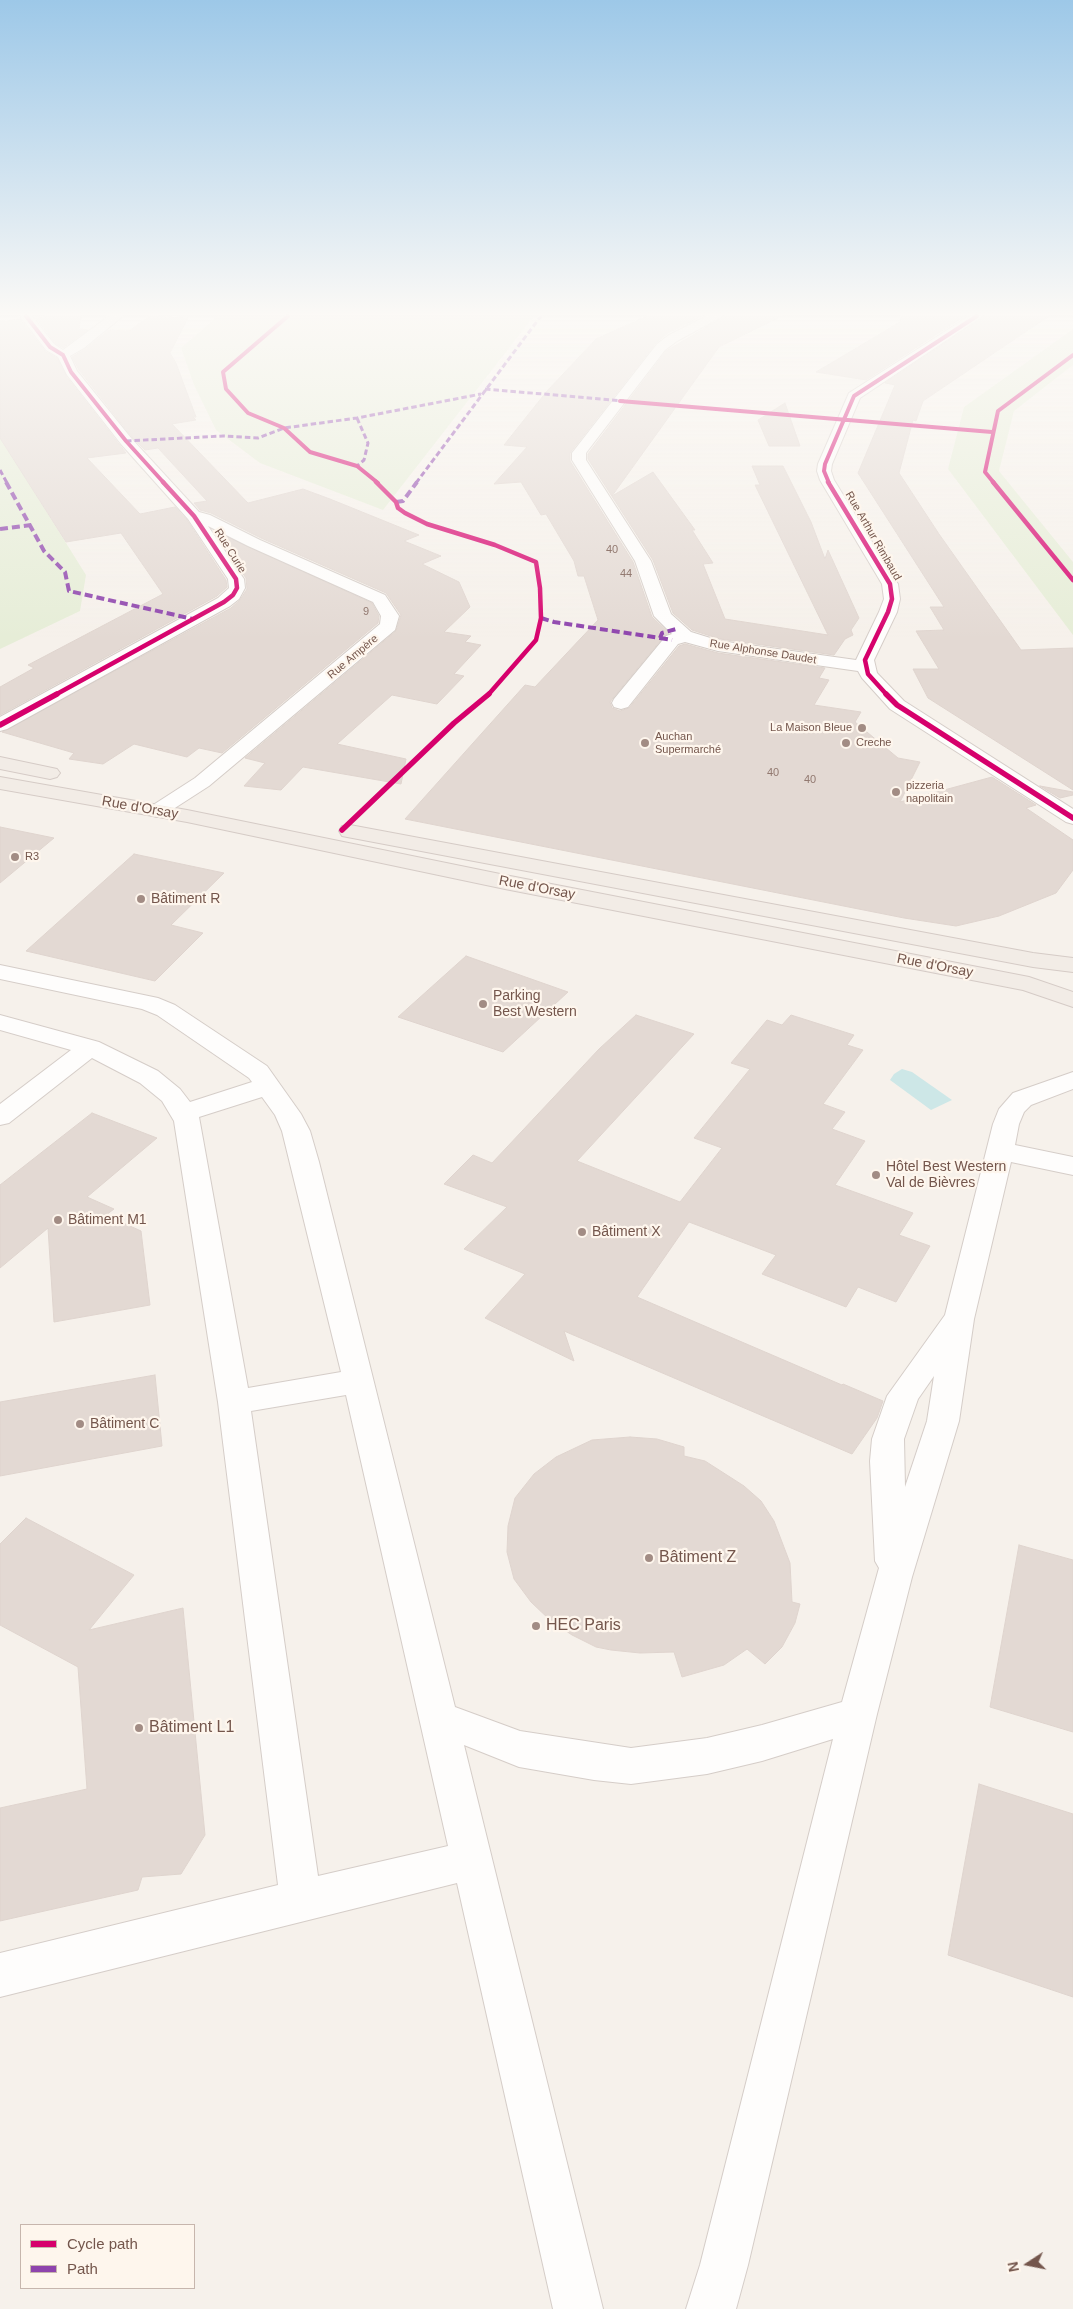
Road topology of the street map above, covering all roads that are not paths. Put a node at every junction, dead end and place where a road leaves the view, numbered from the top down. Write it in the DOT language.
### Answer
graph roads {
  1 [pos="112,424"];
  2 [pos="602,424"];
  3 [pos="842,424"];
  4 [pos="194,516"];
  5 [pos="685,636"];
  6 [pos="865,666"];
  7 [pos="621,702"];
  8 [pos="0,725"];
  9 [pos="0,763"];
  10 [pos="0,783"];
  11 [pos="179,797"];
  12 [pos="157,811"];
  13 [pos="1073,818"];
  14 [pos="1073,965"];
  15 [pos="0,972"];
  16 [pos="1073,1000"];
  17 [pos="0,1022"];
  18 [pos="90,1047"];
  19 [pos="1073,1080"];
  20 [pos="268,1086"];
  21 [pos="184,1113"];
  22 [pos="0,1117"];
  23 [pos="1000,1150"];
  24 [pos="1073,1166"];
  25 [pos="959,1319"];
  26 [pos="359,1381"];
  27 [pos="234,1402"];
  28 [pos="894,1577"];
  29 [pos="858,1714"];
  30 [pos="437,1717"];
  31 [pos="471,1860"];
  32 [pos="301,1900"];
  33 [pos="0,1975"];
  34 [pos="578,2309"];
  35 [pos="711,2309"];
  1 -- 4 [label="street, Rue Curie"];
  2 -- 5 [label="street, Rue Alphonse Daudet"];
  3 -- 6 [label="street, Rue Arthur Rimbaud"];
  4 -- 8 [label="street, Rue Curie"];
  4 -- 11 [label="street, Rue Ampère"];
  5 -- 6 [label="street, Rue Alphonse Daudet"];
  5 -- 7 [label="street"];
  6 -- 13 [label="street"];
  9 -- 11 [label="main road, Rue d'Orsay"];
  10 -- 12 [label="main road, Rue d'Orsay"];
  11 -- 12 [label="street, Rue Ampère"];
  11 -- 14 [label="main road, Rue d'Orsay"];
  12 -- 16 [label="main road, Rue d'Orsay"];
  15 -- 20 [label="street"];
  17 -- 18 [label="street"];
  18 -- 21 [label="street"];
  18 -- 22 [label="street"];
  19 -- 23 [label="street"];
  20 -- 21 [label="street"];
  20 -- 26 [label="street"];
  21 -- 27 [label="street"];
  23 -- 24 [label="street"];
  23 -- 25 [label="street"];
  25 -- 28 [label="street"];
  25 -- 28 [label="street"];
  26 -- 27 [label="street"];
  26 -- 30 [label="street"];
  27 -- 32 [label="street"];
  28 -- 29 [label="street"];
  29 -- 30 [label="street"];
  29 -- 35 [label="street"];
  30 -- 31 [label="street"];
  31 -- 32 [label="street"];
  31 -- 34 [label="street"];
  32 -- 33 [label="street"];
}
